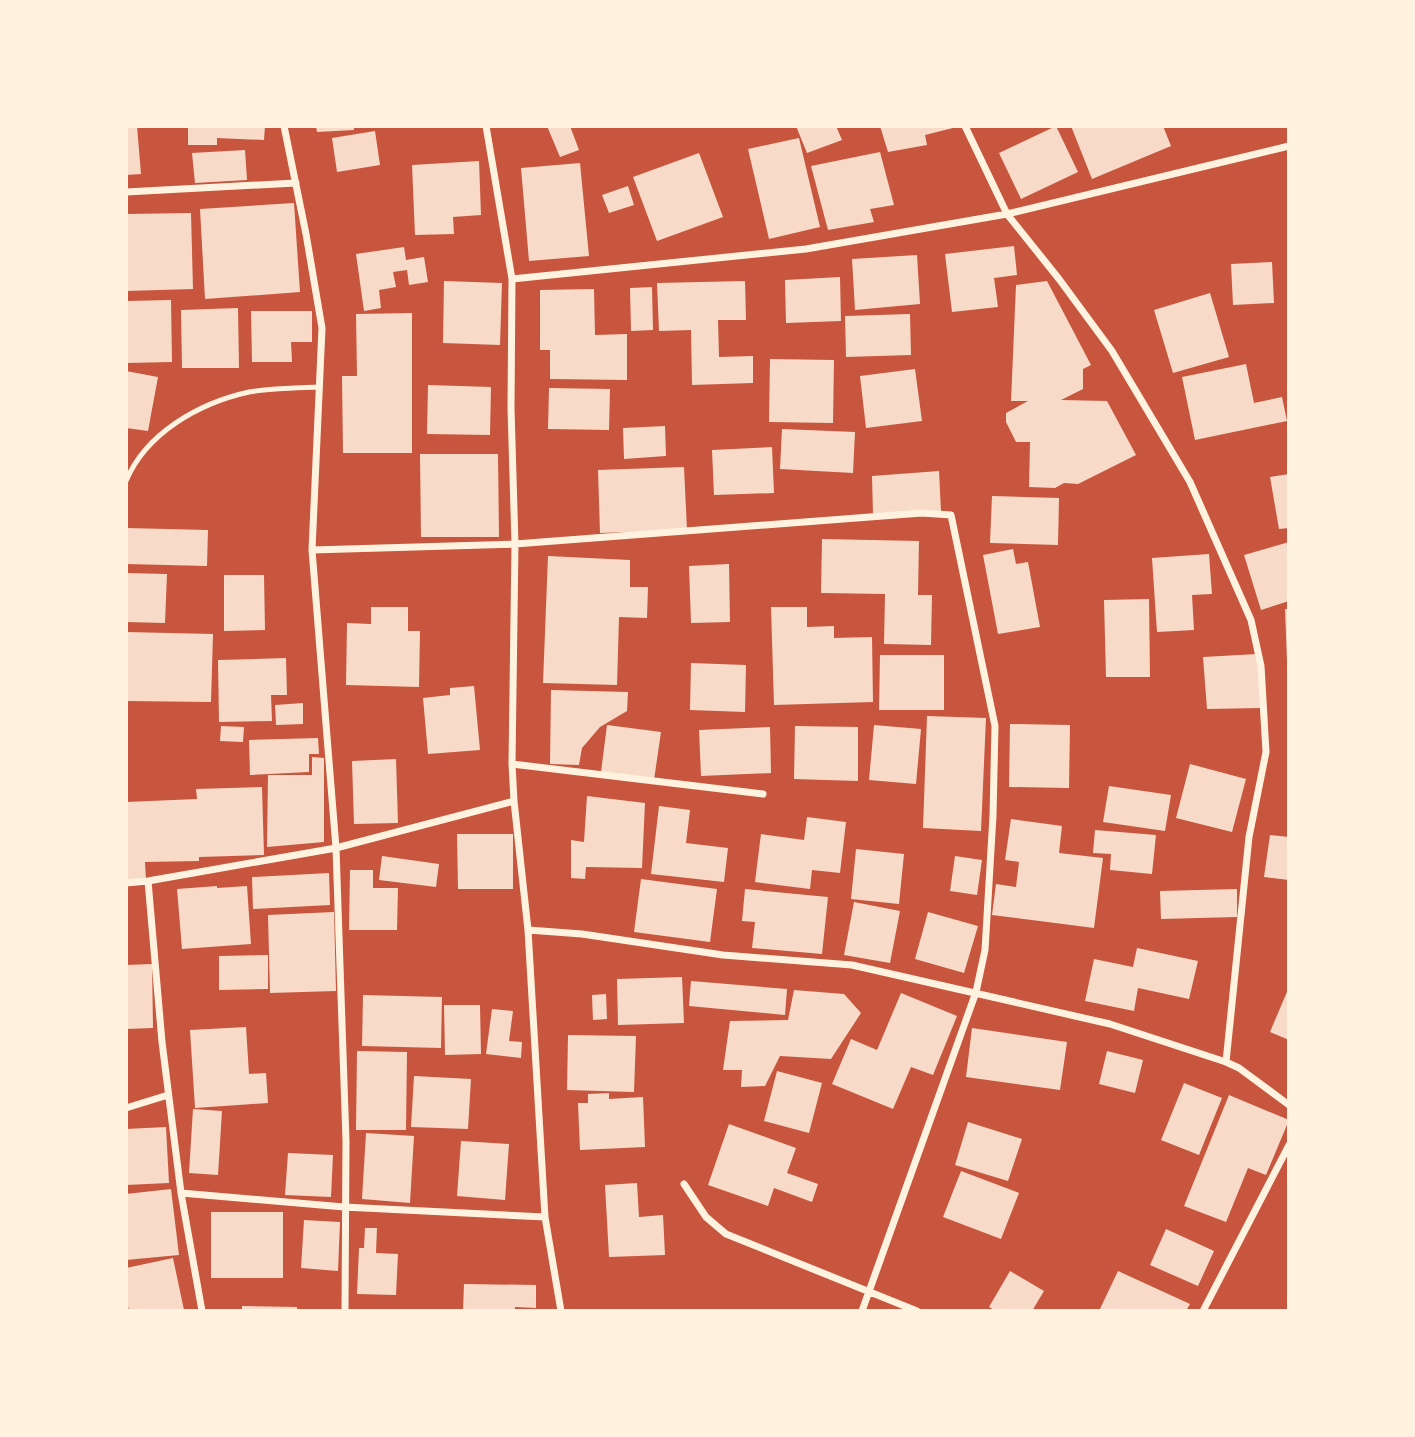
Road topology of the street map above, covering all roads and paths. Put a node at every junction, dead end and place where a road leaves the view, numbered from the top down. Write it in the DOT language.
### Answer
graph roads {
  1 [pos="284,126"];
  2 [pos="486,126"];
  3 [pos="965,126"];
  4 [pos="1289,146"];
  5 [pos="296,183"];
  6 [pos="126,192"];
  7 [pos="1007,214"];
  8 [pos="512,278"];
  9 [pos="320,387"];
  10 [pos="126,481"];
  11 [pos="515,544"];
  12 [pos="313,550"];
  13 [pos="512,764"];
  14 [pos="763,794"];
  15 [pos="514,801"];
  16 [pos="337,848"];
  17 [pos="148,881"];
  18 [pos="126,883"];
  19 [pos="528,930"];
  20 [pos="976,992"];
  21 [pos="1226,1062"];
  22 [pos="169,1095"];
  23 [pos="1289,1105"];
  24 [pos="126,1108"];
  25 [pos="1289,1145"];
  26 [pos="684,1184"];
  27 [pos="181,1192"];
  28 [pos="344,1207"];
  29 [pos="545,1217"];
  30 [pos="868,1291"];
  31 [pos="202,1311"];
  32 [pos="345,1311"];
  33 [pos="561,1311"];
  34 [pos="862,1311"];
  35 [pos="916,1311"];
  36 [pos="1203,1311"];
  1 -- 5 [label="street"];
  2 -- 8 [label="street"];
  3 -- 7 [label="street"];
  4 -- 7 [label="street"];
  5 -- 6 [label="street"];
  5 -- 9 [label="street"];
  7 -- 8 [label="street"];
  7 -- 21 [label="street"];
  8 -- 11 [label="street"];
  9 -- 10 [label="lane"];
  9 -- 12 [label="street"];
  11 -- 12 [label="street"];
  11 -- 13 [label="street"];
  11 -- 20 [label="street"];
  12 -- 16 [label="street"];
  13 -- 14 [label="street"];
  13 -- 15 [label="street"];
  15 -- 16 [label="street"];
  15 -- 19 [label="street"];
  16 -- 17 [label="street"];
  16 -- 28 [label="street"];
  17 -- 18 [label="street"];
  17 -- 22 [label="street"];
  19 -- 20 [label="street"];
  19 -- 29 [label="street"];
  20 -- 21 [label="street"];
  20 -- 30 [label="street"];
  21 -- 23 [label="street"];
  22 -- 24 [label="street"];
  22 -- 27 [label="street"];
  25 -- 36 [label="street"];
  26 -- 30 [label="street"];
  27 -- 28 [label="street"];
  27 -- 31 [label="street"];
  28 -- 29 [label="street"];
  28 -- 32 [label="street"];
  29 -- 33 [label="street"];
  30 -- 34 [label="street"];
  30 -- 35 [label="street"];
}
